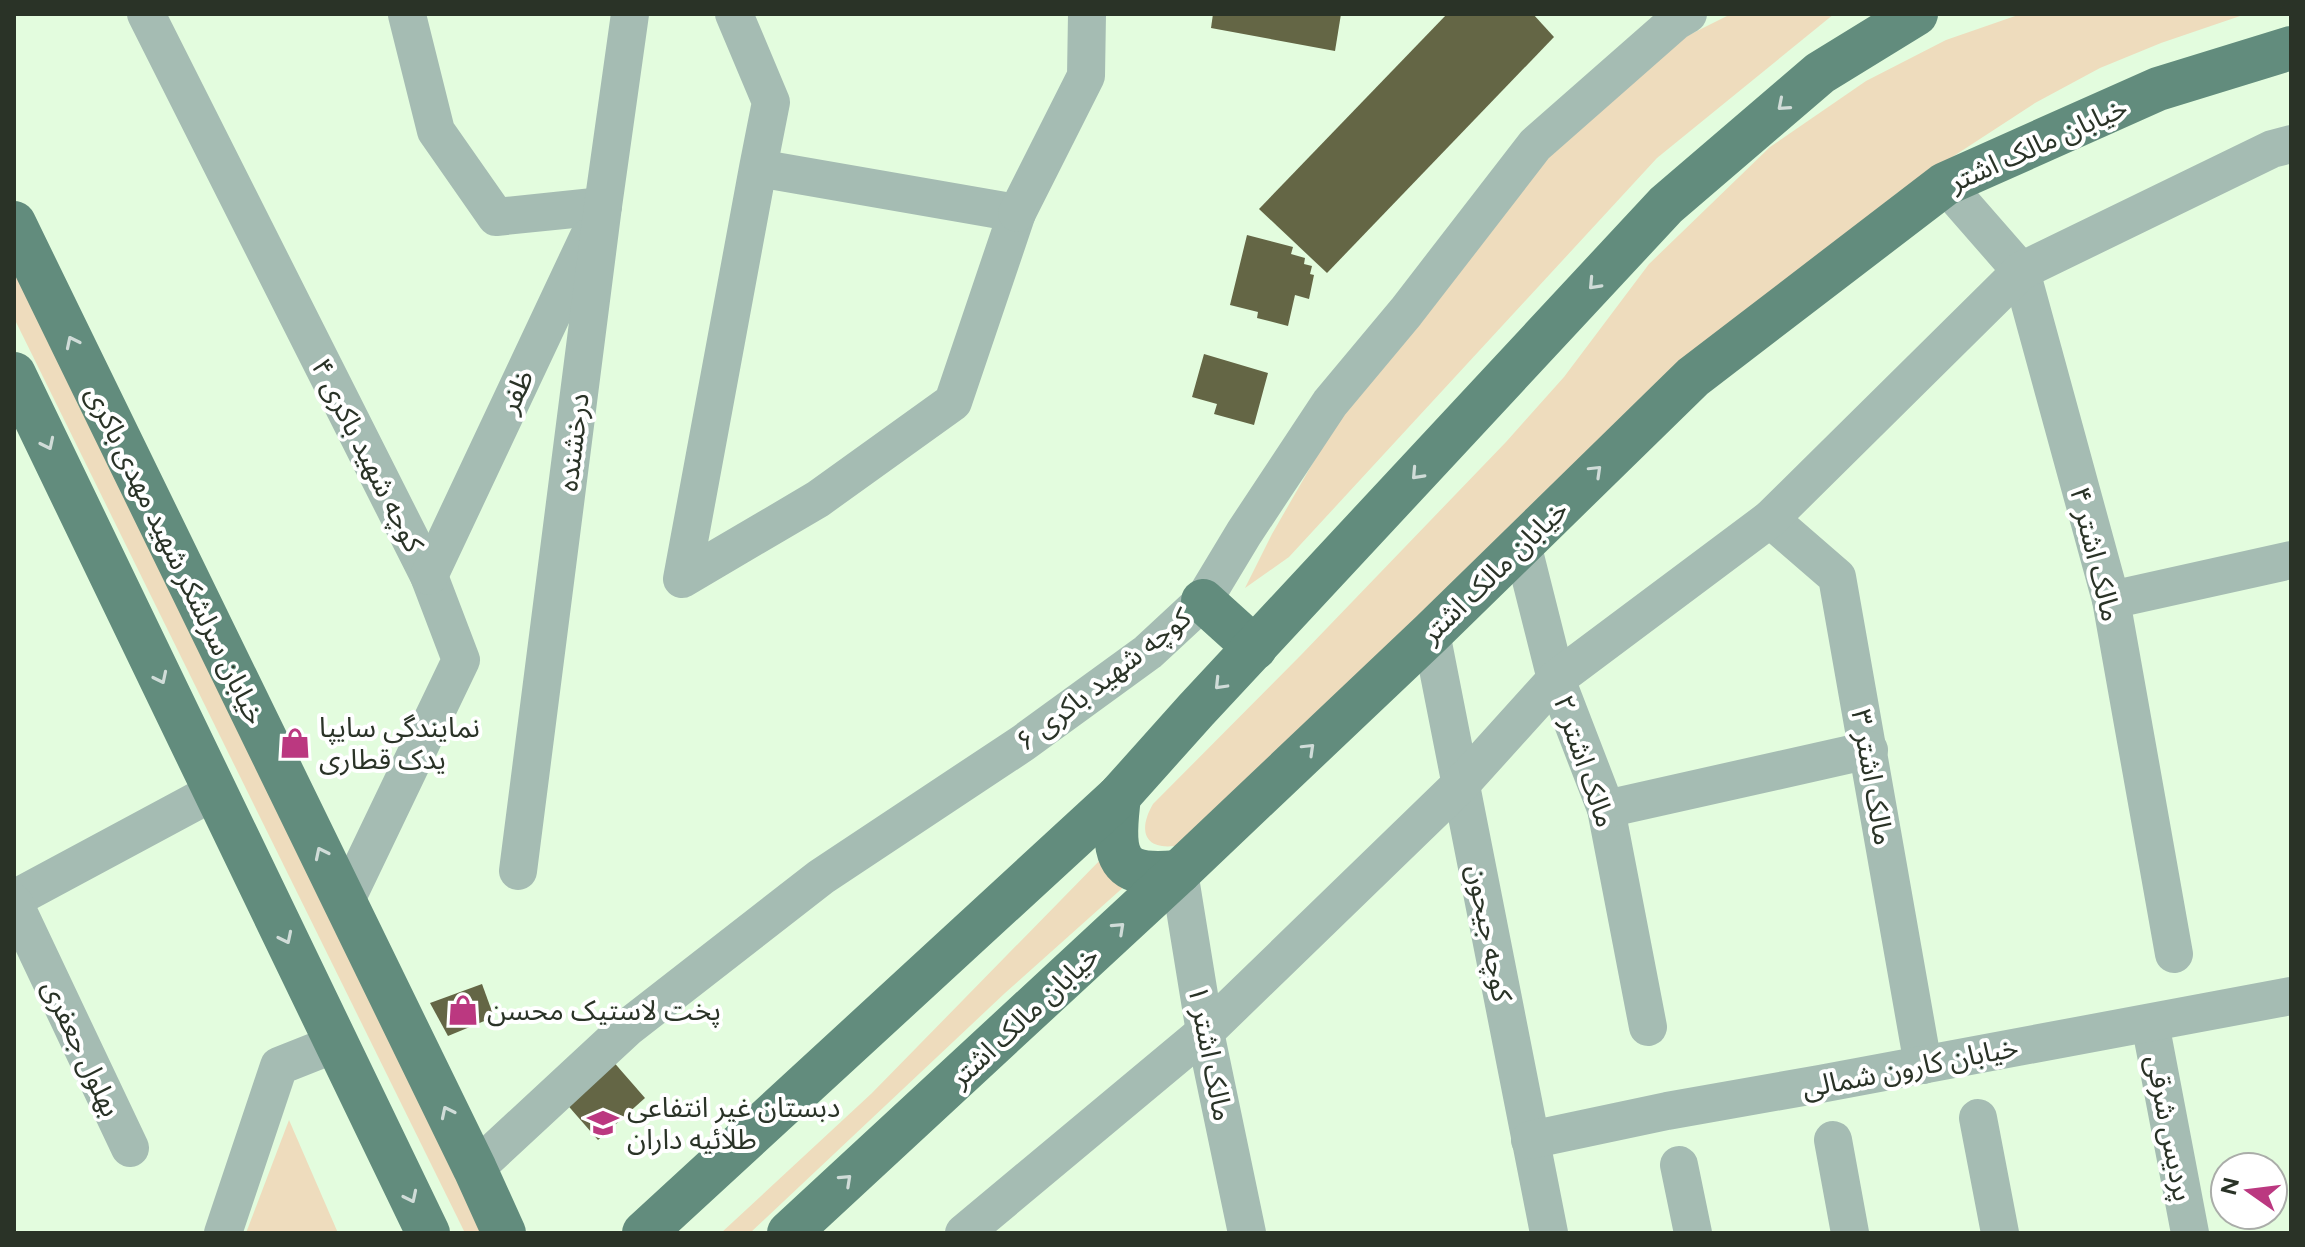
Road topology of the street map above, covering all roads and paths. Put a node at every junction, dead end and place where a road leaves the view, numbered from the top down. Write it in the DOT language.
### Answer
graph roads {
  1 [pos="146,14"];
  2 [pos="630,14"];
  3 [pos="734,14"];
  4 [pos="1087,14"];
  5 [pos="1688,14"];
  6 [pos="1863,14"];
  7 [pos="1916,14"];
  8 [pos="407,15"];
  9 [pos="2291,48"];
  10 [pos="1820,73"];
  11 [pos="2291,144"];
  12 [pos="758,168"];
  13 [pos="1945,184"];
  14 [pos="603,206"];
  15 [pos="1017,213"];
  16 [pos="14,223"];
  17 [pos="2021,271"];
  18 [pos="14,374"];
  19 [pos="1770,519"];
  20 [pos="1522,544"];
  21 [pos="2291,560"];
  22 [pos="429,576"];
  23 [pos="2111,600"];
  24 [pos="1203,601"];
  25 [pos="1431,633"];
  26 [pos="1255,648"];
  27 [pos="1556,679"];
  28 [pos="1869,750"];
  29 [pos="1462,783"];
  30 [pos="215,791"];
  31 [pos="1119,796"];
  32 [pos="1606,809"];
  33 [pos="518,871"];
  34 [pos="1179,872"];
  35 [pos="14,901"];
  36 [pos="345,902"];
  37 [pos="2174,954"];
  38 [pos="2291,996"];
  39 [pos="2150,1023"];
  40 [pos="1648,1027"];
  41 [pos="1205,1032"];
  42 [pos="337,1043"];
  43 [pos="1923,1065"];
  44 [pos="1978,1118"];
  45 [pos="1530,1140"];
  46 [pos="1833,1140"];
  47 [pos="130,1148"];
  48 [pos="1679,1165"];
  49 [pos="475,1169"];
  50 [pos="223,1233"];
  51 [pos="428,1233"];
  52 [pos="504,1233"];
  53 [pos="644,1233"];
  54 [pos="789,1233"];
  55 [pos="964,1233"];
  56 [pos="1247,1233"];
  57 [pos="1549,1233"];
  58 [pos="1693,1233"];
  59 [pos="1850,1233"];
  60 [pos="2000,1233"];
  61 [pos="2190,1233"];
  1 -- 22 [label="street, کوچه شهید باکری ۴"];
  2 -- 14 [label="street, درخشنده"];
  3 -- 12 [label="street"];
  4 -- 15 [label="street"];
  5 -- 24 [label="street, کوچه شهید باکری ۶"];
  6 -- 10 [label="main road"];
  7 -- 10 [label="main road"];
  8 -- 14 [label="street"];
  9 -- 13 [label="main road, خیابان مالک اشتر"];
  10 -- 26 [label="main road, one-way"];
  11 -- 17 [label="street"];
  12 -- 15 [label="street"];
  12 -- 15 [label="street"];
  13 -- 17 [label="street, مالک اشتر ۴"];
  20 -- 13 [label="main road, خیابان مالک اشتر, one-way"];
  14 -- 22 [label="street, ظفر"];
  14 -- 33 [label="street, درخشنده"];
  36 -- 16 [label="main road, خیابان سرلشکر شهید مهدی باکری, one-way"];
  17 -- 19 [label="street"];
  17 -- 23 [label="street, مالک اشتر ۴"];
  18 -- 30 [label="main road, one-way"];
  19 -- 27 [label="street"];
  19 -- 28 [label="street, مالک اشتر ۳"];
  20 -- 25 [label="main road, خیابان مالک اشتر"];
  20 -- 27 [label="street, مالک اشتر ۲"];
  21 -- 23 [label="street"];
  22 -- 36 [label="street, کوچه شهید باکری ۴"];
  23 -- 37 [label="street, مالک اشتر ۴"];
  24 -- 26 [label="main road"];
  24 -- 49 [label="street, کوچه شهید باکری ۶"];
  25 -- 29 [label="street, کوچه جیحون"];
  34 -- 25 [label="main road, خیابان مالک اشتر, one-way"];
  26 -- 31 [label="main road, one-way"];
  27 -- 29 [label="street"];
  27 -- 32 [label="street, مالک اشتر ۲"];
  28 -- 32 [label="street"];
  28 -- 43 [label="street, مالک اشتر ۳"];
  29 -- 41 [label="street"];
  29 -- 45 [label="street, کوچه جیحون"];
  30 -- 35 [label="street"];
  30 -- 42 [label="main road, one-way"];
  31 -- 34 [label="main road"];
  31 -- 53 [label="main road"];
  32 -- 40 [label="street, مالک اشتر ۲"];
  34 -- 41 [label="street, مالک اشتر ۱"];
  54 -- 34 [label="main road, خیابان مالک اشتر, one-way"];
  35 -- 47 [label="street, بهلول جعفری"];
  49 -- 36 [label="main road, خیابان سرلشکر شهید مهدی باکری, one-way"];
  38 -- 39 [label="street, خیابان کارون شمالی"];
  39 -- 43 [label="street, خیابان کارون شمالی"];
  39 -- 61 [label="street, پردیس شرقی"];
  41 -- 55 [label="street"];
  41 -- 56 [label="street, مالک اشتر ۱"];
  42 -- 50 [label="street"];
  42 -- 51 [label="main road, one-way"];
  43 -- 45 [label="street, خیابان کارون شمالی"];
  44 -- 60 [label="street"];
  45 -- 57 [label="street, کوچه جیحون"];
  46 -- 59 [label="street"];
  48 -- 58 [label="street"];
  49 -- 52 [label="main road, خیابان سرلشکر شهید مهدی باکری"];
}
